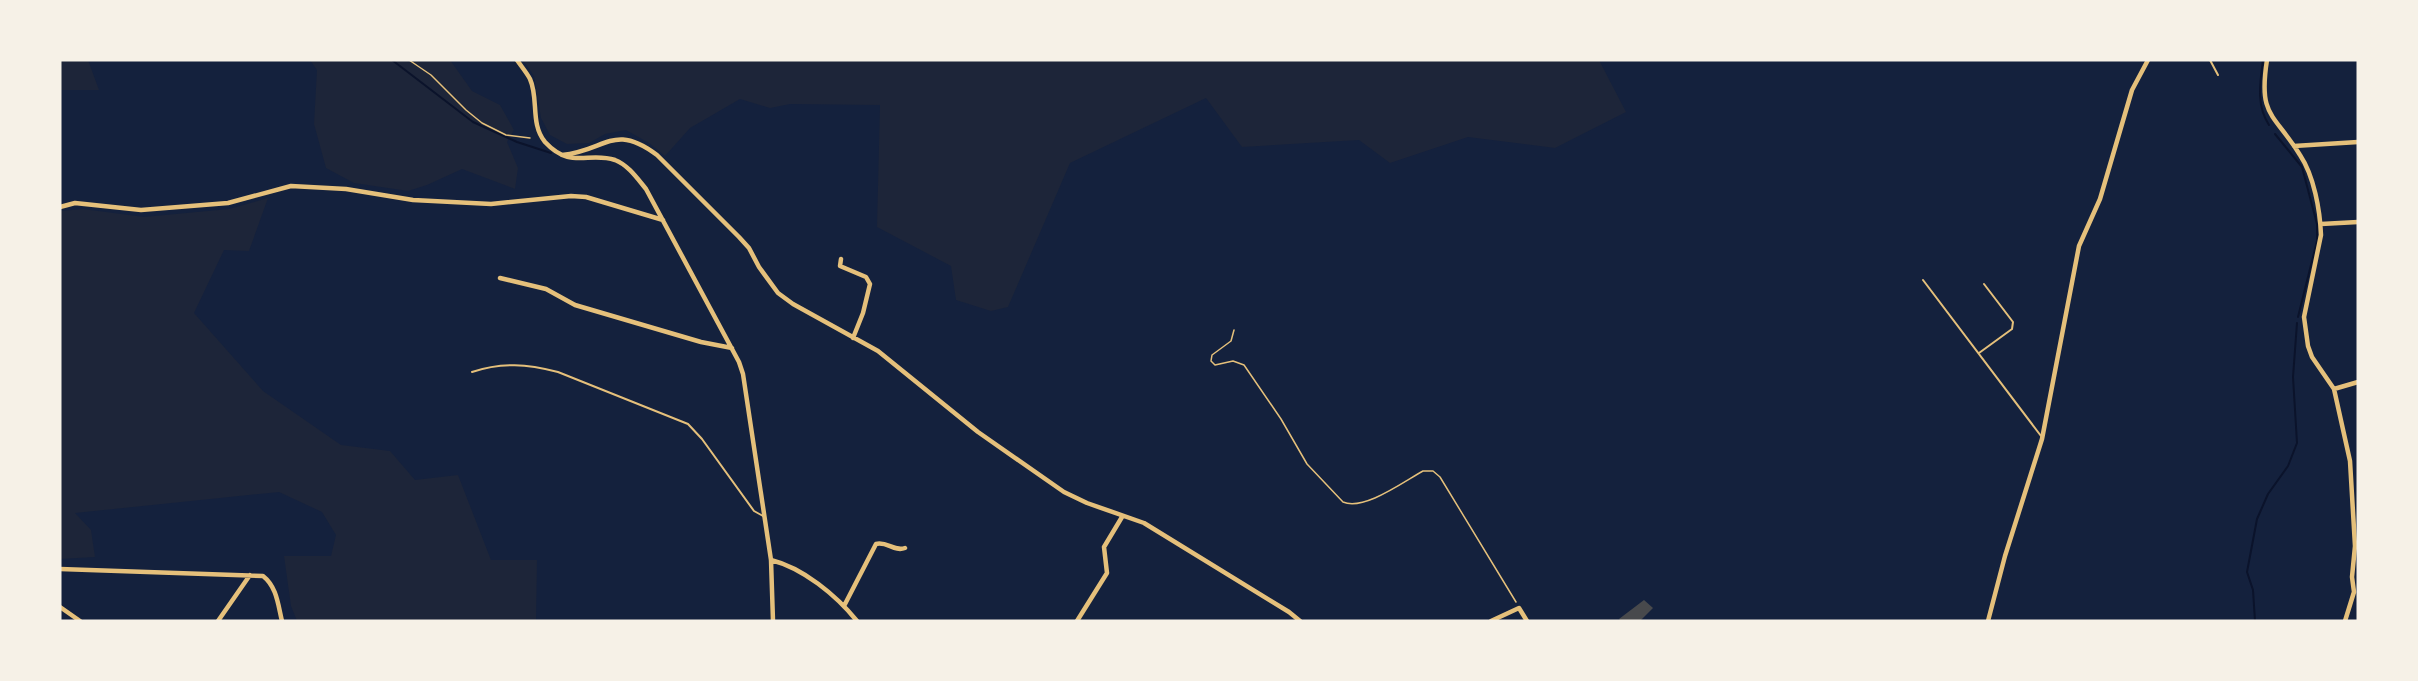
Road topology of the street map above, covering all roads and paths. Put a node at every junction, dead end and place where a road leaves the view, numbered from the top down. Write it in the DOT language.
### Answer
graph roads {
  1 [pos="409,60"];
  2 [pos="517,60"];
  3 [pos="2148,60"];
  4 [pos="2210,60"];
  5 [pos="2267,60"];
  6 [pos="2218,75"];
  7 [pos="530,138"];
  8 [pos="2358,142"];
  9 [pos="2294,146"];
  10 [pos="562,155"];
  11 [pos="60,207"];
  12 [pos="663,220"];
  13 [pos="2358,222"];
  14 [pos="2321,224"];
  15 [pos="841,259"];
  16 [pos="500,278"];
  17 [pos="1923,280"];
  18 [pos="1984,284"];
  19 [pos="1234,330"];
  20 [pos="853,338"];
  21 [pos="732,348"];
  22 [pos="1980,353"];
  23 [pos="472,372"];
  24 [pos="2358,382"];
  25 [pos="2334,389"];
  26 [pos="2042,438"];
  27 [pos="765,517"];
  28 [pos="1122,517"];
  29 [pos="905,548"];
  30 [pos="771,560"];
  31 [pos="60,569"];
  32 [pos="250,575"];
  33 [pos="844,606"];
  34 [pos="60,607"];
  35 [pos="1519,608"];
  36 [pos="80,621"];
  37 [pos="218,621"];
  38 [pos="282,621"];
  39 [pos="773,621"];
  40 [pos="857,621"];
  41 [pos="1077,621"];
  42 [pos="1300,621"];
  43 [pos="1491,621"];
  44 [pos="1527,621"];
  45 [pos="1988,621"];
  46 [pos="2344,621"];
  1 -- 7 [label="path"];
  2 -- 10 [label="street"];
  3 -- 26 [label="street"];
  4 -- 6 [label="lane"];
  5 -- 9 [label="street"];
  8 -- 9 [label="street"];
  9 -- 14 [label="street"];
  10 -- 12 [label="street"];
  10 -- 20 [label="street"];
  11 -- 12 [label="street"];
  12 -- 21 [label="street"];
  13 -- 14 [label="street"];
  14 -- 25 [label="street"];
  15 -- 20 [label="street"];
  16 -- 21 [label="street"];
  17 -- 22 [label="lane"];
  18 -- 22 [label="lane"];
  19 -- 35 [label="path"];
  20 -- 28 [label="street"];
  21 -- 27 [label="street"];
  22 -- 26 [label="lane"];
  23 -- 27 [label="lane"];
  24 -- 25 [label="street"];
  25 -- 46 [label="street"];
  26 -- 45 [label="street"];
  27 -- 30 [label="street"];
  28 -- 41 [label="street"];
  28 -- 42 [label="street"];
  29 -- 33 [label="street"];
  30 -- 33 [label="street"];
  30 -- 39 [label="street"];
  31 -- 32 [label="street"];
  32 -- 37 [label="street"];
  32 -- 38 [label="street"];
  33 -- 40 [label="street"];
  34 -- 36 [label="street"];
  35 -- 43 [label="street"];
  35 -- 44 [label="street"];
}
